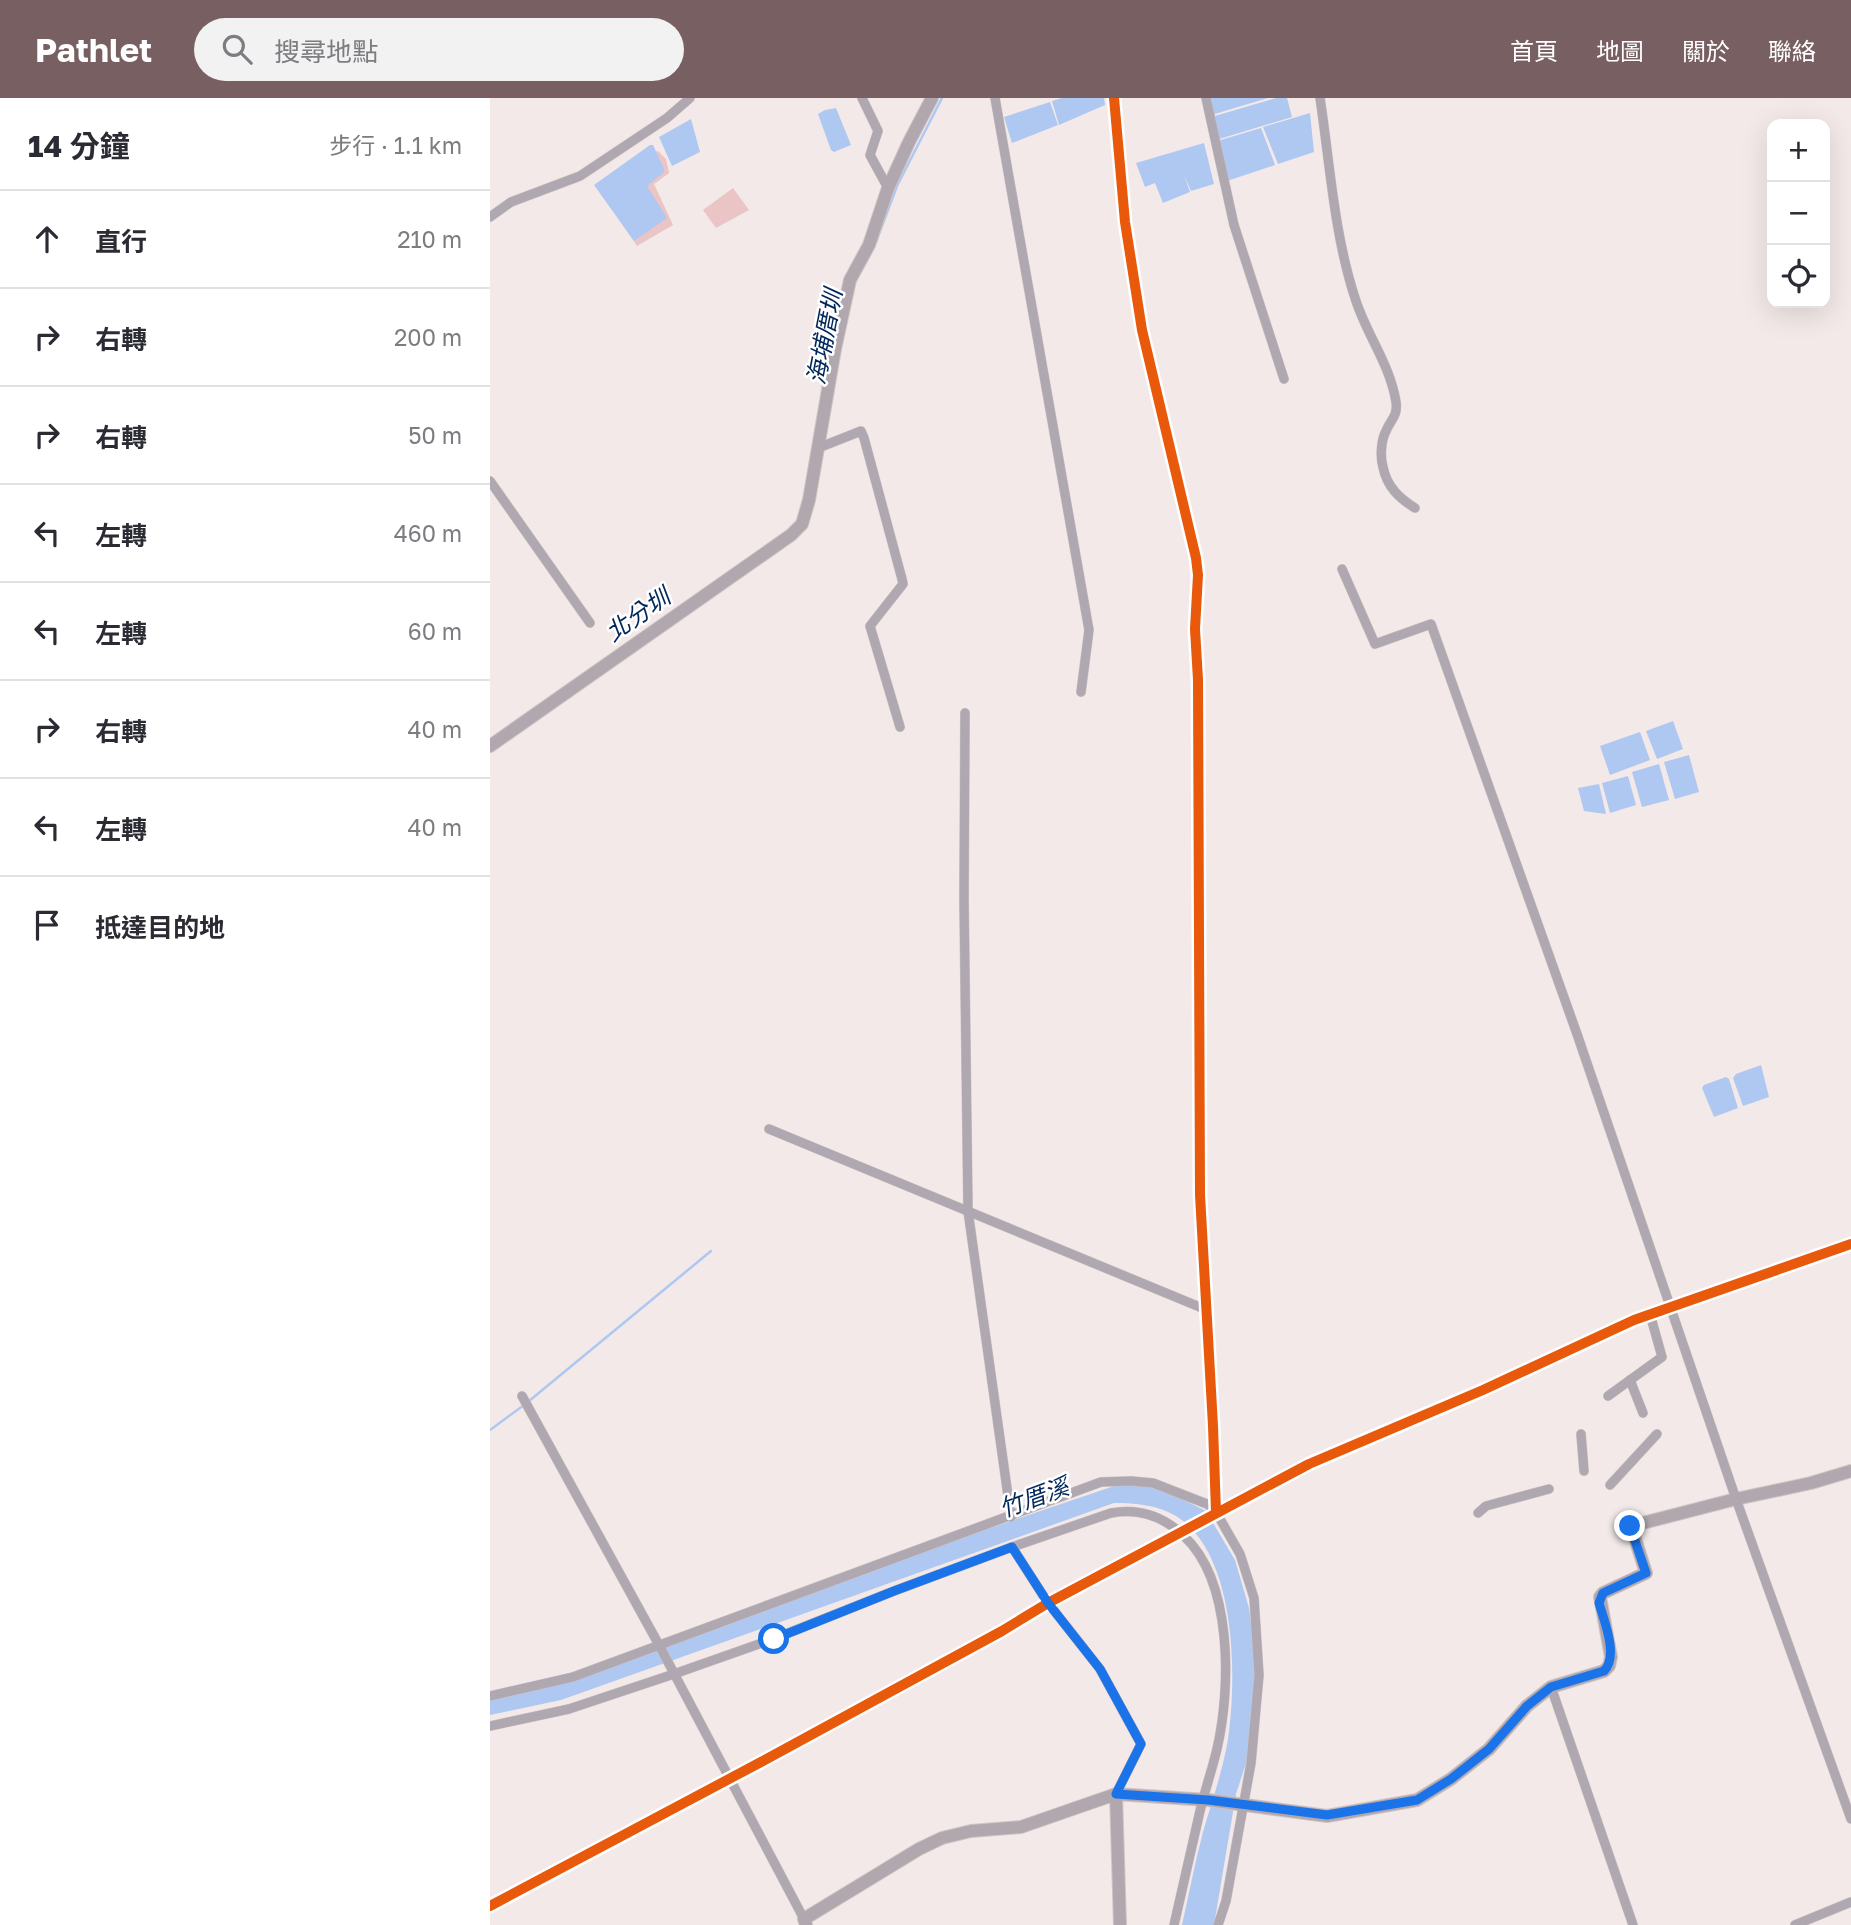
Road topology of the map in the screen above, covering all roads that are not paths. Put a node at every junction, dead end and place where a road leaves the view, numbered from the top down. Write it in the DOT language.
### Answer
graph roads {
  1 [pos="690,98"];
  2 [pos="862,98"];
  3 [pos="932,98"];
  4 [pos="995,98"];
  5 [pos="1114,98"];
  6 [pos="1206,98"];
  7 [pos="1320,98"];
  8 [pos="888,188"];
  9 [pos="490,217"];
  10 [pos="1284,379"];
  11 [pos="818,449"];
  12 [pos="490,481"];
  13 [pos="1415,508"];
  14 [pos="1342,569"];
  15 [pos="590,623"];
  16 [pos="1081,692"];
  17 [pos="965,713"];
  18 [pos="900,727"];
  19 [pos="490,746"];
  20 [pos="769,1129"];
  21 [pos="968,1211"];
  22 [pos="1851,1244"];
  23 [pos="1670,1306"];
  24 [pos="1207,1310"];
  25 [pos="1650,1314"];
  26 [pos="1630,1380"];
  27 [pos="522,1396"];
  28 [pos="1608,1396"];
  29 [pos="1643,1413"];
  30 [pos="1581,1434"];
  31 [pos="1657,1434"];
  32 [pos="1584,1471"];
  33 [pos="1851,1471"];
  34 [pos="1610,1485"];
  35 [pos="1549,1489"];
  36 [pos="1736,1499"];
  37 [pos="1216,1512"];
  38 [pos="1478,1513"];
  39 [pos="1011,1517"];
  40 [pos="1179,1532"];
  41 [pos="1012,1547"];
  42 [pos="1048,1603"];
  43 [pos="659,1645"];
  44 [pos="674,1674"];
  45 [pos="1551,1687"];
  46 [pos="490,1696"];
  47 [pos="490,1726"];
  48 [pos="729,1780"];
  49 [pos="1116,1794"];
  50 [pos="1205,1800"];
  51 [pos="1242,1805"];
  52 [pos="1851,1819"];
  53 [pos="1851,1902"];
  54 [pos="490,1906"];
  55 [pos="805,1922"];
  56 [pos="1120,1925"];
  57 [pos="1174,1925"];
  58 [pos="1218,1925"];
  59 [pos="1633,1925"];
  60 [pos="1795,1925"];
  1 -- 9 [label="street"];
  2 -- 8 [label="street"];
  3 -- 8 [label="street"];
  4 -- 16 [label="street"];
  5 -- 24 [label="street"];
  6 -- 10 [label="street"];
  7 -- 13 [label="street"];
  8 -- 11 [label="street"];
  11 -- 18 [label="street"];
  11 -- 19 [label="street"];
  12 -- 15 [label="street"];
  14 -- 23 [label="street"];
  17 -- 21 [label="street"];
  20 -- 21 [label="street"];
  21 -- 24 [label="street"];
  21 -- 39 [label="street"];
  22 -- 23 [label="street"];
  23 -- 25 [label="street"];
  23 -- 36 [label="street"];
  24 -- 37 [label="street"];
  25 -- 26 [label="street"];
  25 -- 37 [label="street"];
  26 -- 28 [label="street"];
  26 -- 29 [label="street"];
  27 -- 43 [label="street"];
  30 -- 32 [label="street"];
  31 -- 34 [label="street"];
  33 -- 36 [label="street"];
  35 -- 38 [label="street"];
  36 -- 45 [label="street"];
  36 -- 52 [label="street"];
  37 -- 39 [label="street"];
  37 -- 40 [label="street"];
  37 -- 51 [label="street"];
  39 -- 43 [label="street"];
  40 -- 41 [label="street"];
  40 -- 42 [label="street"];
  40 -- 50 [label="street"];
  41 -- 42 [label="street"];
  41 -- 44 [label="street"];
  42 -- 48 [label="street"];
  42 -- 49 [label="street"];
  43 -- 44 [label="street"];
  43 -- 46 [label="street"];
  44 -- 47 [label="street"];
  44 -- 48 [label="street"];
  45 -- 51 [label="street"];
  45 -- 59 [label="street"];
  48 -- 54 [label="street"];
  48 -- 55 [label="street"];
  49 -- 50 [label="street"];
  49 -- 55 [label="street"];
  49 -- 56 [label="street"];
  50 -- 51 [label="street"];
  50 -- 57 [label="street"];
  51 -- 58 [label="street"];
  53 -- 60 [label="street"];
}
